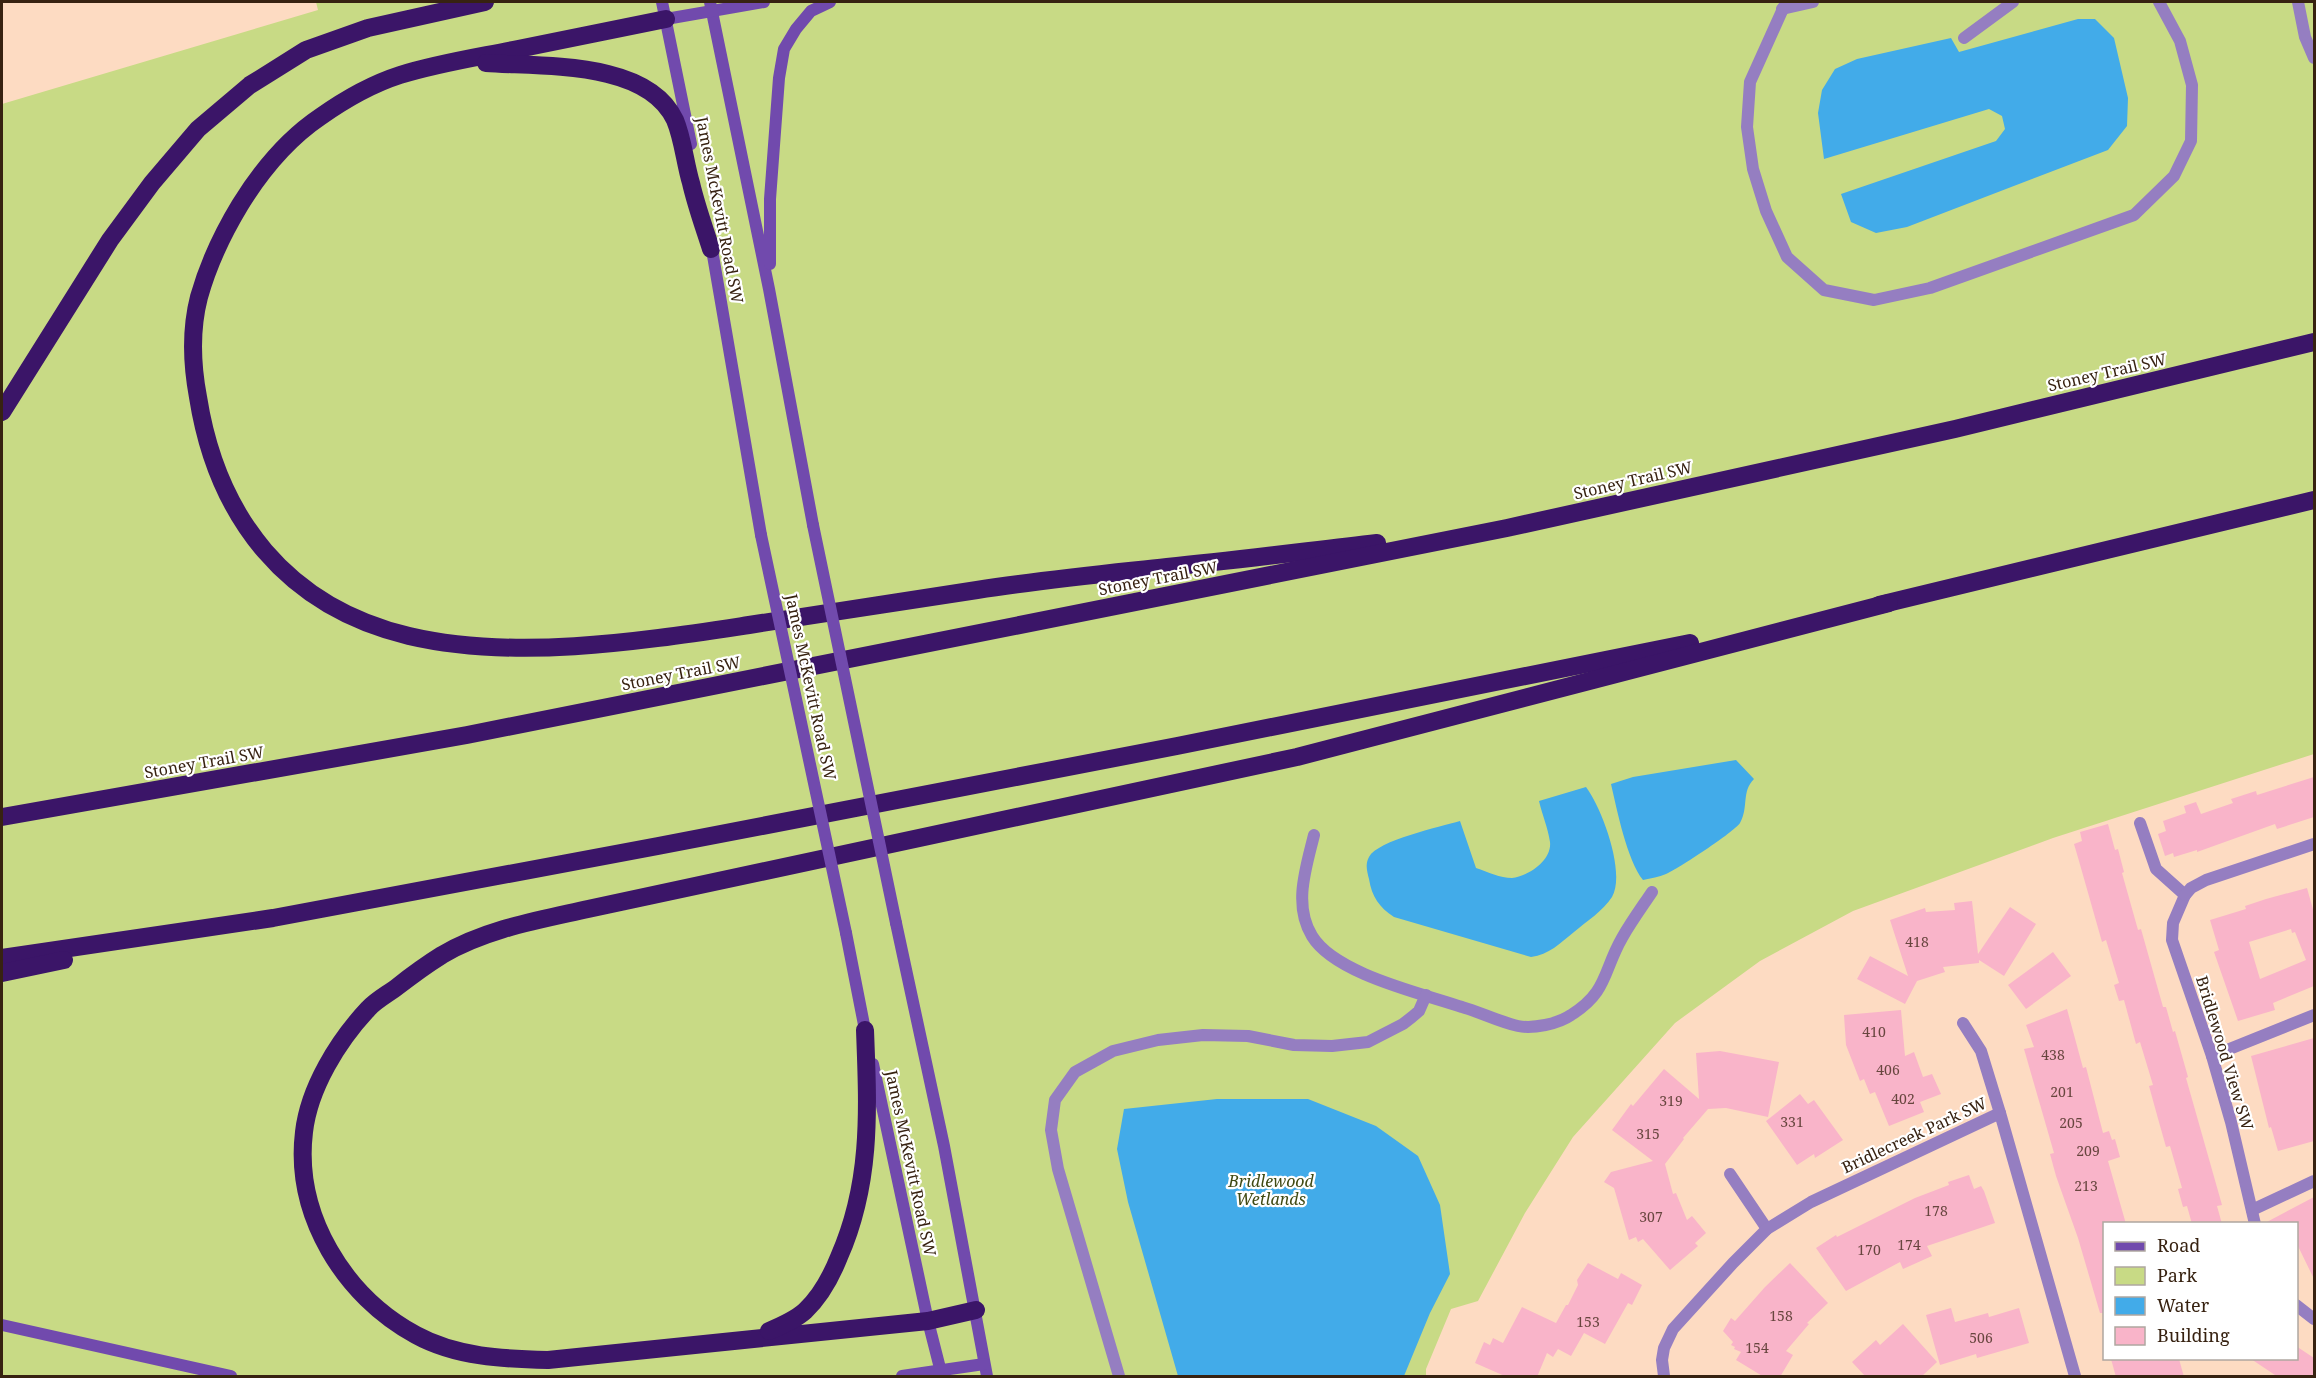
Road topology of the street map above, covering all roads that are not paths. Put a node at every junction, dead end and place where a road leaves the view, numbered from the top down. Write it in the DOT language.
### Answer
graph roads {
  1 [pos="486,2"];
  2 [pos="764,2"];
  3 [pos="830,2"];
  4 [pos="1813,2"];
  5 [pos="2013,2"];
  6 [pos="2159,2"];
  7 [pos="2298,2"];
  8 [pos="1784,5"];
  9 [pos="711,7"];
  10 [pos="664,10"];
  11 [pos="1964,38"];
  12 [pos="2314,58"];
  13 [pos="451,63"];
  14 [pos="711,249"];
  15 [pos="769,289"];
  16 [pos="2314,342"];
  17 [pos="2,412"];
  18 [pos="2314,500"];
  19 [pos="1507,528"];
  20 [pos="1889,603"];
  21 [pos="2,817"];
  22 [pos="2140,823"];
  23 [pos="1314,835"];
  24 [pos="2314,844"];
  25 [pos="1652,892"];
  26 [pos="2185,895"];
  27 [pos="273,918"];
  28 [pos="2,958"];
  29 [pos="2,973"];
  30 [pos="1426,995"];
  31 [pos="2314,1015"];
  32 [pos="1964,1023"];
  33 [pos="865,1030"];
  34 [pos="2212,1056"];
  35 [pos="2000,1113"];
  36 [pos="1730,1174"];
  37 [pos="2314,1181"];
  38 [pos="2252,1210"];
  39 [pos="2255,1222"];
  40 [pos="1767,1229"];
  41 [pos="2298,1306"];
  42 [pos="976,1310"];
  43 [pos="2314,1318"];
  44 [pos="928,1321"];
  45 [pos="2,1325"];
  46 [pos="751,1338"];
  47 [pos="986,1370"];
  48 [pos="942,1374"];
  49 [pos="231,1377"];
  50 [pos="902,1377"];
  51 [pos="1119,1377"];
  52 [pos="1664,1377"];
  53 [pos="2075,1377"];
  1 -- 17 [label="highway"];
  2 -- 9 [label="main road"];
  3 -- 15 [label="main road"];
  4 -- 8 [label="street"];
  5 -- 11 [label="street"];
  6 -- 8 [label="street"];
  7 -- 12 [label="street"];
  9 -- 10 [label="main road"];
  9 -- 15 [label="main road, James McKevitt Road SW"];
  10 -- 13 [label="highway"];
  10 -- 14 [label="main road, James McKevitt Road SW"];
  13 -- 14 [label="highway"];
  13 -- 19 [label="highway"];
  14 -- 33 [label="main road, James McKevitt Road SW, bridge"];
  15 -- 42 [label="main road, James McKevitt Road SW, bridge"];
  16 -- 19 [label="highway, Stoney Trail SW"];
  18 -- 20 [label="highway"];
  19 -- 21 [label="highway, Stoney Trail SW"];
  20 -- 27 [label="highway"];
  20 -- 46 [label="highway"];
  22 -- 26 [label="street"];
  23 -- 30 [label="street"];
  24 -- 26 [label="street"];
  25 -- 30 [label="street"];
  26 -- 34 [label="street, Bridlewood View SW"];
  27 -- 28 [label="highway"];
  27 -- 29 [label="highway"];
  30 -- 51 [label="street"];
  31 -- 34 [label="street"];
  32 -- 35 [label="street"];
  33 -- 44 [label="main road, James McKevitt Road SW"];
  33 -- 46 [label="highway"];
  34 -- 38 [label="street, Bridlewood View SW"];
  35 -- 40 [label="street, Bridlecreek Park SW"];
  35 -- 53 [label="street, Bridlecreek Park SW"];
  36 -- 40 [label="street"];
  37 -- 38 [label="street"];
  38 -- 39 [label="street, Bridlewood View SW"];
  40 -- 52 [label="street, Bridlecreek Park SW"];
  41 -- 43 [label="street"];
  42 -- 44 [label="highway"];
  42 -- 47 [label="main road, James McKevitt Road SW"];
  44 -- 46 [label="highway"];
  44 -- 48 [label="main road, James McKevitt Road SW"];
  45 -- 49 [label="main road"];
  47 -- 48 [label="main road"];
  48 -- 50 [label="main road"];
}
